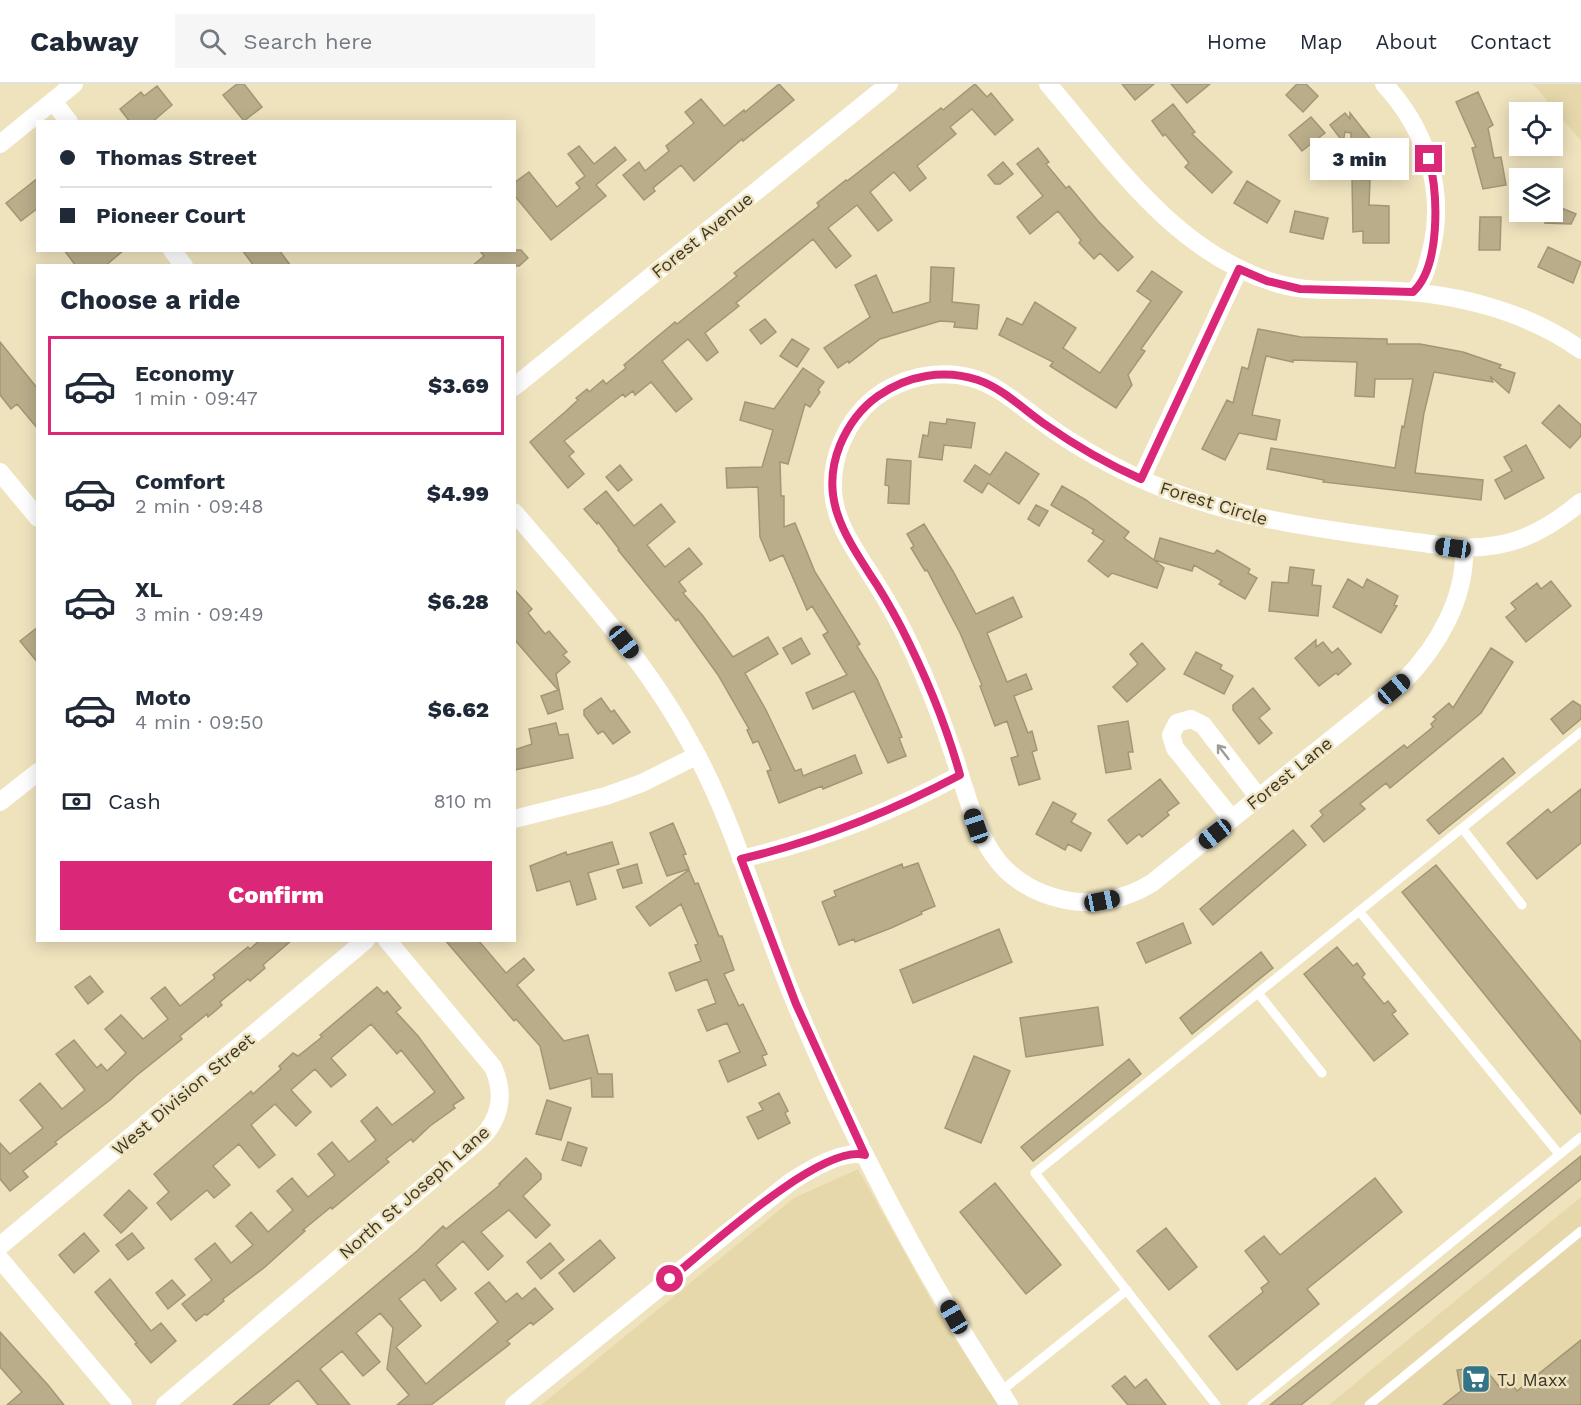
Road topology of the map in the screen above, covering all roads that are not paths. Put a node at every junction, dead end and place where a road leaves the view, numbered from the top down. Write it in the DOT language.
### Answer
graph roads {
  1 [pos="74,84"];
  2 [pos="890,84"];
  3 [pos="1048,84"];
  4 [pos="1384,84"];
  5 [pos="52,101"];
  6 [pos="67,120"];
  7 [pos="0,144"];
  8 [pos="1239,269"];
  9 [pos="1413,292"];
  10 [pos="1581,350"];
  11 [pos="516,385"];
  12 [pos="0,472"];
  13 [pos="1141,479"];
  14 [pos="1581,502"];
  15 [pos="516,514"];
  16 [pos="36,516"];
  17 [pos="1464,548"];
  18 [pos="1581,732"];
  19 [pos="698,757"];
  20 [pos="36,774"];
  21 [pos="960,775"];
  22 [pos="1259,798"];
  23 [pos="0,802"];
  24 [pos="516,818"];
  25 [pos="1232,819"];
  26 [pos="1462,828"];
  27 [pos="741,859"];
  28 [pos="1522,905"];
  29 [pos="1359,911"];
  30 [pos="364,942"];
  31 [pos="389,942"];
  32 [pos="1258,993"];
  33 [pos="1322,1073"];
  34 [pos="1581,1137"];
  35 [pos="1559,1154"];
  36 [pos="865,1155"];
  37 [pos="1581,1231"];
  38 [pos="0,1246"];
  39 [pos="0,1259"];
  40 [pos="1127,1290"];
  41 [pos="1005,1399"];
  42 [pos="123,1405"];
  43 [pos="165,1405"];
  44 [pos="514,1405"];
  45 [pos="1216,1405"];
  46 [pos="1251,1405"];
  47 [pos="1369,1405"];
  1 -- 5 [label="street"];
  2 -- 11 [label="street, Forest Avenue"];
  3 -- 8 [label="street"];
  4 -- 9 [label="street"];
  5 -- 6 [label="street"];
  5 -- 7 [label="street"];
  8 -- 9 [label="street"];
  8 -- 13 [label="street"];
  9 -- 10 [label="street"];
  12 -- 16 [label="street"];
  13 -- 17 [label="street, Forest Circle"];
  13 -- 21 [label="street, Forest Circle"];
  14 -- 17 [label="street, Forest Circle"];
  15 -- 19 [label="street"];
  17 -- 22 [label="street, Forest Lane"];
  18 -- 26 [label="lane"];
  19 -- 24 [label="street"];
  19 -- 27 [label="street"];
  20 -- 23 [label="street"];
  21 -- 25 [label="street, Forest Lane"];
  21 -- 27 [label="street"];
  22 -- 25 [label="street, Forest Lane"];
  22 -- 25 [label="street, one-way"];
  26 -- 28 [label="lane"];
  26 -- 29 [label="lane"];
  27 -- 36 [label="street"];
  29 -- 32 [label="lane"];
  29 -- 35 [label="lane"];
  30 -- 38 [label="street, West Division Street"];
  31 -- 43 [label="street, North St Joseph Lane"];
  32 -- 33 [label="lane"];
  32 -- 40 [label="lane"];
  34 -- 35 [label="lane"];
  35 -- 46 [label="lane"];
  36 -- 41 [label="street"];
  36 -- 44 [label="street"];
  37 -- 47 [label="lane"];
  39 -- 42 [label="street"];
  40 -- 41 [label="lane"];
  40 -- 45 [label="lane"];
}
